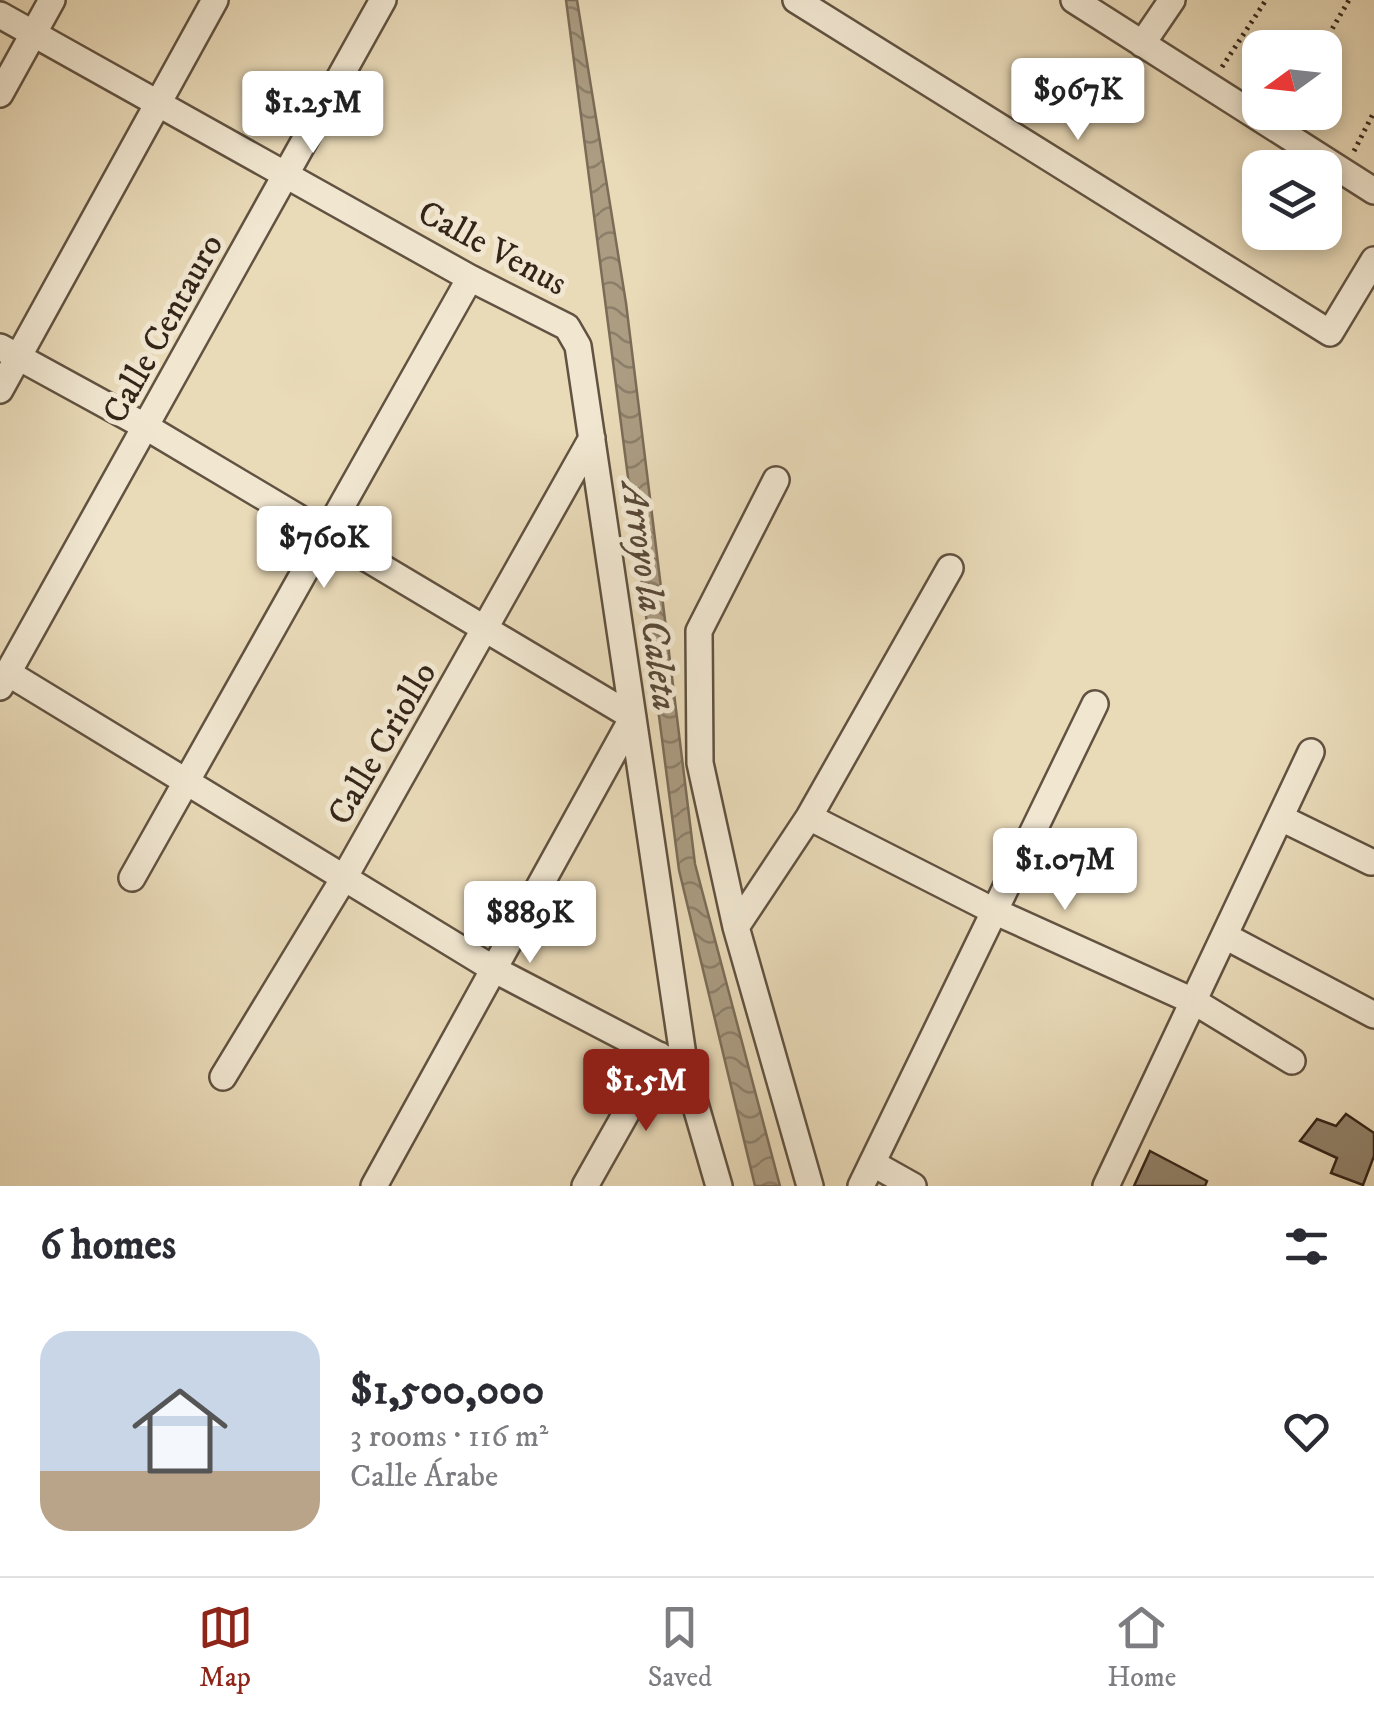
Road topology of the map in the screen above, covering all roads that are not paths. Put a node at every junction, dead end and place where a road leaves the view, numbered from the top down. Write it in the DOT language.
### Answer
graph roads {
  1 [pos="52,0"];
  2 [pos="214,0"];
  3 [pos="383,0"];
  4 [pos="796,0"];
  5 [pos="1074,0"];
  6 [pos="1172,0"];
  7 [pos="0,15"];
  8 [pos="34,33"];
  9 [pos="1142,44"];
  10 [pos="0,94"];
  11 [pos="159,101"];
  12 [pos="287,173"];
  13 [pos="1374,191"];
  14 [pos="1374,260"];
  15 [pos="470,278"];
  16 [pos="10,353"];
  17 [pos="0,390"];
  18 [pos="148,428"];
  19 [pos="592,438"];
  20 [pos="776,480"];
  21 [pos="325,534"];
  22 [pos="950,568"];
  23 [pos="486,629"];
  24 [pos="4,680"];
  25 [pos="1094,704"];
  26 [pos="633,717"];
  27 [pos="1312,752"];
  28 [pos="188,782"];
  29 [pos="809,816"];
  30 [pos="1280,818"];
  31 [pos="1370,862"];
  32 [pos="132,878"];
  33 [pos="344,878"];
  34 [pos="994,911"];
  35 [pos="736,926"];
  36 [pos="1225,936"];
  37 [pos="496,972"];
  38 [pos="1194,1002"];
  39 [pos="1374,1015"];
  40 [pos="659,1056"];
  41 [pos="1292,1061"];
  42 [pos="685,1069"];
  43 [pos="223,1077"];
  44 [pos="867,1175"];
  45 [pos="374,1186"];
  46 [pos="585,1186"];
  47 [pos="720,1186"];
  48 [pos="810,1186"];
  49 [pos="913,1186"];
  50 [pos="1106,1186"];
  1 -- 8 [label="street"];
  2 -- 11 [label="street"];
  3 -- 12 [label="street, Calle Centauro"];
  4 -- 14 [label="street"];
  5 -- 9 [label="street"];
  6 -- 9 [label="street"];
  7 -- 8 [label="street, Calle Venus"];
  8 -- 10 [label="street"];
  8 -- 11 [label="street, Calle Venus"];
  9 -- 13 [label="street"];
  11 -- 12 [label="street, Calle Venus"];
  11 -- 16 [label="street"];
  12 -- 15 [label="street, Calle Venus"];
  12 -- 18 [label="street, Calle Centauro"];
  15 -- 19 [label="street, Calle Venus"];
  15 -- 21 [label="street"];
  16 -- 17 [label="street"];
  16 -- 18 [label="street"];
  18 -- 21 [label="street"];
  18 -- 24 [label="street, Calle Centauro"];
  19 -- 23 [label="street, Calle Criollo"];
  19 -- 26 [label="street"];
  20 -- 35 [label="street"];
  21 -- 23 [label="street"];
  21 -- 28 [label="street"];
  22 -- 29 [label="street"];
  23 -- 26 [label="street"];
  23 -- 33 [label="street, Calle Criollo"];
  24 -- 28 [label="street"];
  25 -- 34 [label="street"];
  26 -- 37 [label="street"];
  26 -- 42 [label="street"];
  27 -- 30 [label="street"];
  28 -- 32 [label="street"];
  28 -- 33 [label="street"];
  29 -- 34 [label="street"];
  29 -- 35 [label="street"];
  30 -- 31 [label="street"];
  30 -- 36 [label="street"];
  33 -- 37 [label="street"];
  33 -- 43 [label="street, Calle Criollo"];
  34 -- 38 [label="street"];
  34 -- 44 [label="street"];
  35 -- 48 [label="street"];
  36 -- 38 [label="street"];
  36 -- 39 [label="street"];
  37 -- 40 [label="street"];
  37 -- 45 [label="street"];
  38 -- 41 [label="street"];
  38 -- 50 [label="street"];
  40 -- 42 [label="street"];
  40 -- 46 [label="street"];
  42 -- 47 [label="street"];
  44 -- 49 [label="street"];
}
